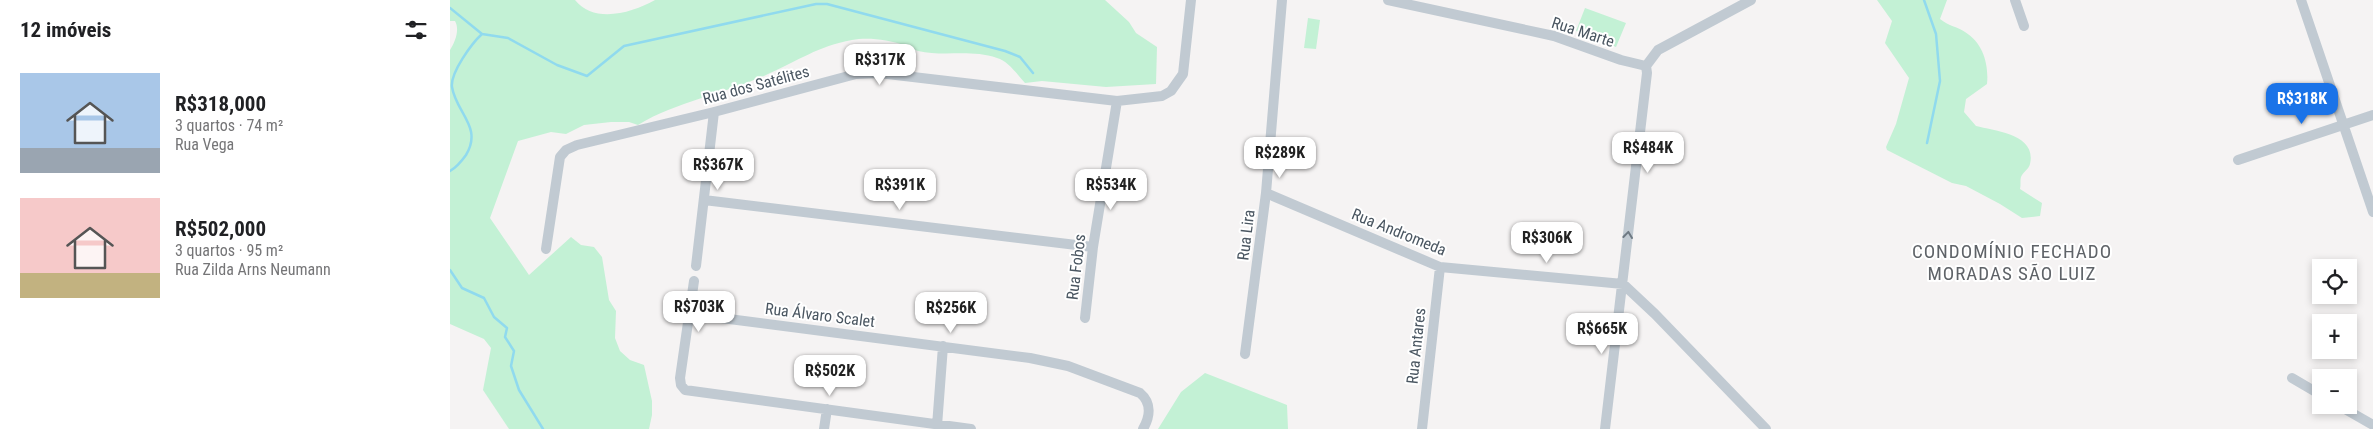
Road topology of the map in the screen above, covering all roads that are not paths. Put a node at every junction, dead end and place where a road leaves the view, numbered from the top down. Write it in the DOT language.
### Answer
graph roads {
  1 [pos="1191,0"];
  2 [pos="1282,0"];
  3 [pos="1388,0"];
  4 [pos="1751,0"];
  5 [pos="2014,0"];
  6 [pos="2301,0"];
  7 [pos="2024,26"];
  8 [pos="1646,66"];
  9 [pos="1117,101"];
  10 [pos="714,112"];
  11 [pos="2373,115"];
  12 [pos="2344,124"];
  13 [pos="2238,160"];
  14 [pos="1266,193"];
  15 [pos="704,200"];
  16 [pos="2373,212"];
  17 [pos="1092,247"];
  18 [pos="546,249"];
  19 [pos="696,266"];
  20 [pos="1440,267"];
  21 [pos="694,281"];
  22 [pos="1623,284"];
  23 [pos="690,314"];
  24 [pos="1085,318"];
  25 [pos="943,346"];
  26 [pos="1245,354"];
  27 [pos="2292,378"];
  28 [pos="2312,390"];
  29 [pos="827,409"];
  30 [pos="2353,414"];
  31 [pos="937,426"];
  32 [pos="2373,426"];
  33 [pos="824,429"];
  34 [pos="971,429"];
  35 [pos="1142,429"];
  36 [pos="1422,429"];
  37 [pos="1606,429"];
  38 [pos="1766,429"];
  1 -- 9 [label="street, Rua dos Satélites"];
  2 -- 14 [label="street, Rua Lira"];
  3 -- 8 [label="street, Rua Marte"];
  4 -- 8 [label="street"];
  5 -- 7 [label="street"];
  6 -- 12 [label="street"];
  22 -- 8 [label="street, one-way"];
  9 -- 10 [label="street, Rua dos Satélites"];
  9 -- 17 [label="street, Rua Fobos"];
  10 -- 15 [label="street"];
  10 -- 18 [label="street, Rua dos Satélites"];
  11 -- 12 [label="street"];
  12 -- 13 [label="street"];
  12 -- 16 [label="street"];
  14 -- 20 [label="street, Rua Andromeda"];
  14 -- 26 [label="street, Rua Lira"];
  15 -- 17 [label="street"];
  15 -- 19 [label="street"];
  17 -- 24 [label="street, Rua Fobos"];
  20 -- 22 [label="street, Rua Andromeda"];
  20 -- 36 [label="street, Rua Antares"];
  21 -- 23 [label="street"];
  22 -- 37 [label="street"];
  22 -- 38 [label="street"];
  23 -- 25 [label="street, Rua Álvaro Scalet"];
  23 -- 29 [label="street"];
  25 -- 31 [label="street"];
  25 -- 35 [label="street, Rua Álvaro Scalet"];
  27 -- 28 [label="street"];
  29 -- 31 [label="street"];
  29 -- 33 [label="street"];
  30 -- 32 [label="street"];
  31 -- 34 [label="street"];
}
